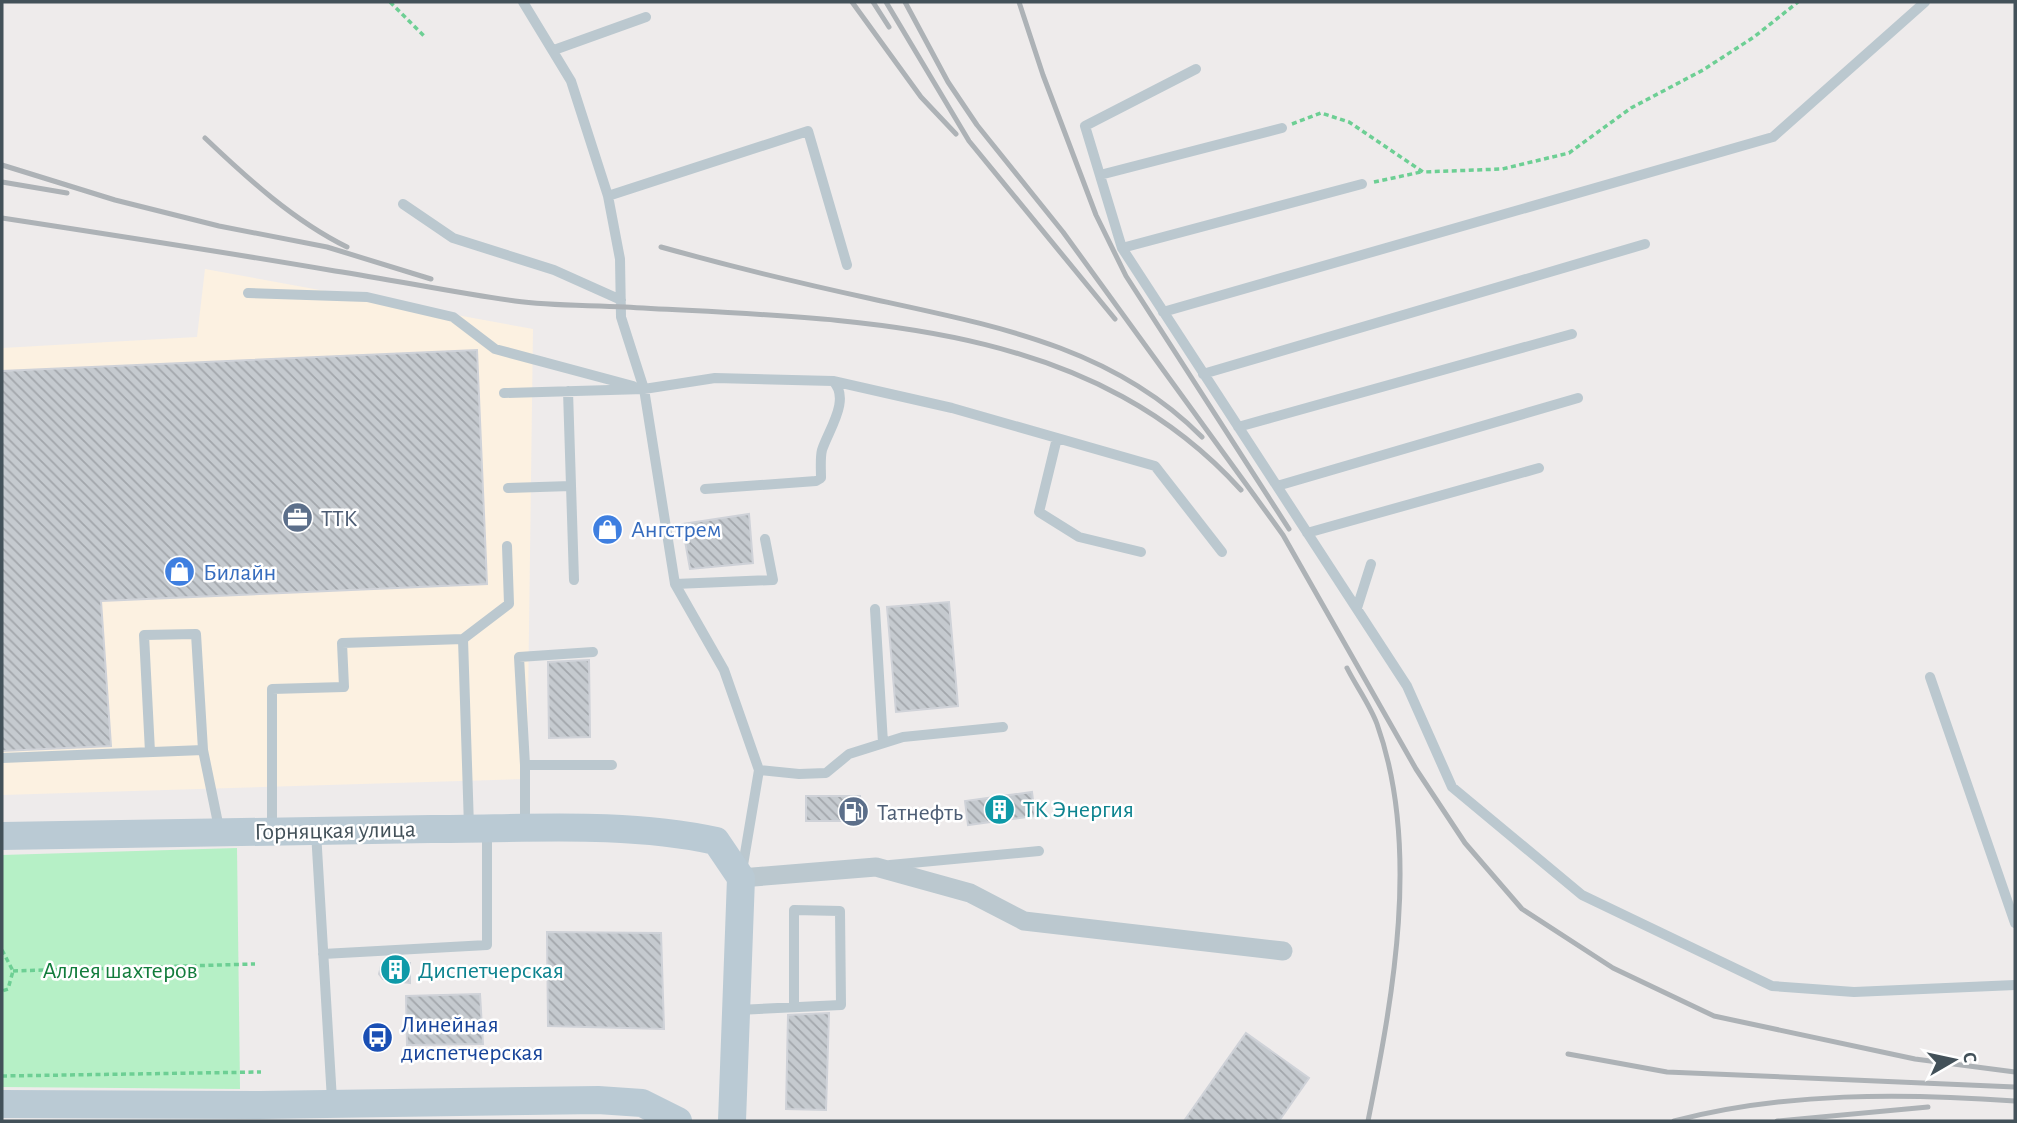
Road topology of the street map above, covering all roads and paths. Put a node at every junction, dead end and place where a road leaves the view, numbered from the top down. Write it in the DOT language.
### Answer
graph roads {
  1 [pos="390,2"];
  2 [pos="523,2"];
  3 [pos="1798,2"];
  4 [pos="1926,2"];
  5 [pos="646,17"];
  6 [pos="425,37"];
  7 [pos="554,50"];
  8 [pos="1196,69"];
  9 [pos="1282,128"];
  10 [pos="1423,172"];
  11 [pos="1100,175"];
  12 [pos="1362,184"];
  13 [pos="608,196"];
  14 [pos="403,204"];
  15 [pos="1646,244"];
  16 [pos="1122,248"];
  17 [pos="847,265"];
  18 [pos="248,293"];
  19 [pos="621,300"];
  20 [pos="1163,312"];
  21 [pos="1572,334"];
  22 [pos="1203,374"];
  23 [pos="833,381"];
  24 [pos="644,389"];
  25 [pos="568,391"];
  26 [pos="504,393"];
  27 [pos="1578,398"];
  28 [pos="1238,426"];
  29 [pos="1057,438"];
  30 [pos="1539,468"];
  31 [pos="571,485"];
  32 [pos="1277,486"];
  33 [pos="508,488"];
  34 [pos="705,489"];
  35 [pos="1307,533"];
  36 [pos="765,539"];
  37 [pos="507,546"];
  38 [pos="1141,552"];
  39 [pos="1222,552"];
  40 [pos="1371,564"];
  41 [pos="574,580"];
  42 [pos="674,584"];
  43 [pos="1357,608"];
  44 [pos="874,609"];
  45 [pos="463,639"];
  46 [pos="593,652"];
  47 [pos="1930,677"];
  48 [pos="1003,727"];
  49 [pos="883,743"];
  50 [pos="203,750"];
  51 [pos="150,752"];
  52 [pos="2,758"];
  53 [pos="525,765"];
  54 [pos="612,765"];
  55 [pos="759,769"];
  56 [pos="315,828"];
  57 [pos="478,828"];
  58 [pos="525,828"];
  59 [pos="272,831"];
  60 [pos="220,832"];
  61 [pos="2,836"];
  62 [pos="1039,852"];
  63 [pos="876,867"];
  64 [pos="741,878"];
  65 [pos="2015,923"];
  66 [pos="2,950"];
  67 [pos="1283,951"];
  68 [pos="323,954"];
  69 [pos="255,964"];
  70 [pos="13,971"];
  71 [pos="2015,985"];
  72 [pos="2,991"];
  73 [pos="794,1007"];
  74 [pos="737,1010"];
  75 [pos="261,1072"];
  76 [pos="2,1076"];
  77 [pos="332,1103"];
  78 [pos="2,1104"];
  79 [pos="678,1121"];
  80 [pos="732,1121"];
  1 -- 6 [label="path"];
  2 -- 7 [label="lane"];
  3 -- 10 [label="path"];
  4 -- 20 [label="lane"];
  5 -- 7 [label="lane"];
  7 -- 13 [label="lane"];
  8 -- 11 [label="lane"];
  9 -- 10 [label="path"];
  9 -- 11 [label="lane"];
  10 -- 12 [label="path"];
  11 -- 16 [label="lane"];
  12 -- 16 [label="lane"];
  13 -- 17 [label="lane"];
  13 -- 19 [label="lane"];
  14 -- 19 [label="lane"];
  15 -- 22 [label="lane"];
  16 -- 20 [label="lane"];
  18 -- 24 [label="lane"];
  19 -- 24 [label="lane"];
  20 -- 22 [label="lane"];
  21 -- 28 [label="lane"];
  22 -- 28 [label="lane"];
  23 -- 24 [label="lane"];
  23 -- 29 [label="lane"];
  23 -- 34 [label="lane"];
  24 -- 25 [label="lane"];
  24 -- 42 [label="lane"];
  25 -- 26 [label="lane"];
  25 -- 31 [label="lane"];
  27 -- 32 [label="lane"];
  28 -- 32 [label="lane"];
  29 -- 38 [label="lane"];
  29 -- 39 [label="lane"];
  30 -- 35 [label="lane"];
  31 -- 33 [label="lane"];
  31 -- 41 [label="lane"];
  32 -- 35 [label="lane"];
  35 -- 43 [label="lane"];
  36 -- 42 [label="lane"];
  37 -- 45 [label="lane"];
  40 -- 43 [label="lane"];
  42 -- 55 [label="lane"];
  43 -- 71 [label="lane"];
  44 -- 49 [label="lane"];
  45 -- 57 [label="lane"];
  45 -- 59 [label="lane"];
  46 -- 53 [label="lane"];
  47 -- 65 [label="lane"];
  48 -- 49 [label="lane"];
  49 -- 55 [label="lane"];
  50 -- 51 [label="lane"];
  50 -- 51 [label="lane"];
  50 -- 60 [label="lane"];
  51 -- 52 [label="lane"];
  53 -- 54 [label="lane"];
  53 -- 58 [label="lane"];
  55 -- 64 [label="lane"];
  56 -- 57 [label="street, Горняцкая улица"];
  56 -- 59 [label="street, Горняцкая улица"];
  56 -- 68 [label="lane"];
  57 -- 58 [label="street, Горняцкая улица"];
  57 -- 68 [label="lane"];
  58 -- 64 [label="street, Горняцкая улица"];
  59 -- 60 [label="street, Горняцкая улица"];
  60 -- 61 [label="street, Горняцкая улица"];
  62 -- 63 [label="lane"];
  63 -- 64 [label="street"];
  63 -- 67 [label="street"];
  64 -- 74 [label="street"];
  66 -- 70 [label="path"];
  68 -- 77 [label="lane"];
  69 -- 70 [label="path"];
  70 -- 72 [label="path"];
  73 -- 73 [label="lane"];
  73 -- 74 [label="lane"];
  74 -- 80 [label="street"];
  75 -- 76 [label="path"];
  77 -- 78 [label="street"];
  77 -- 79 [label="street"];
}
